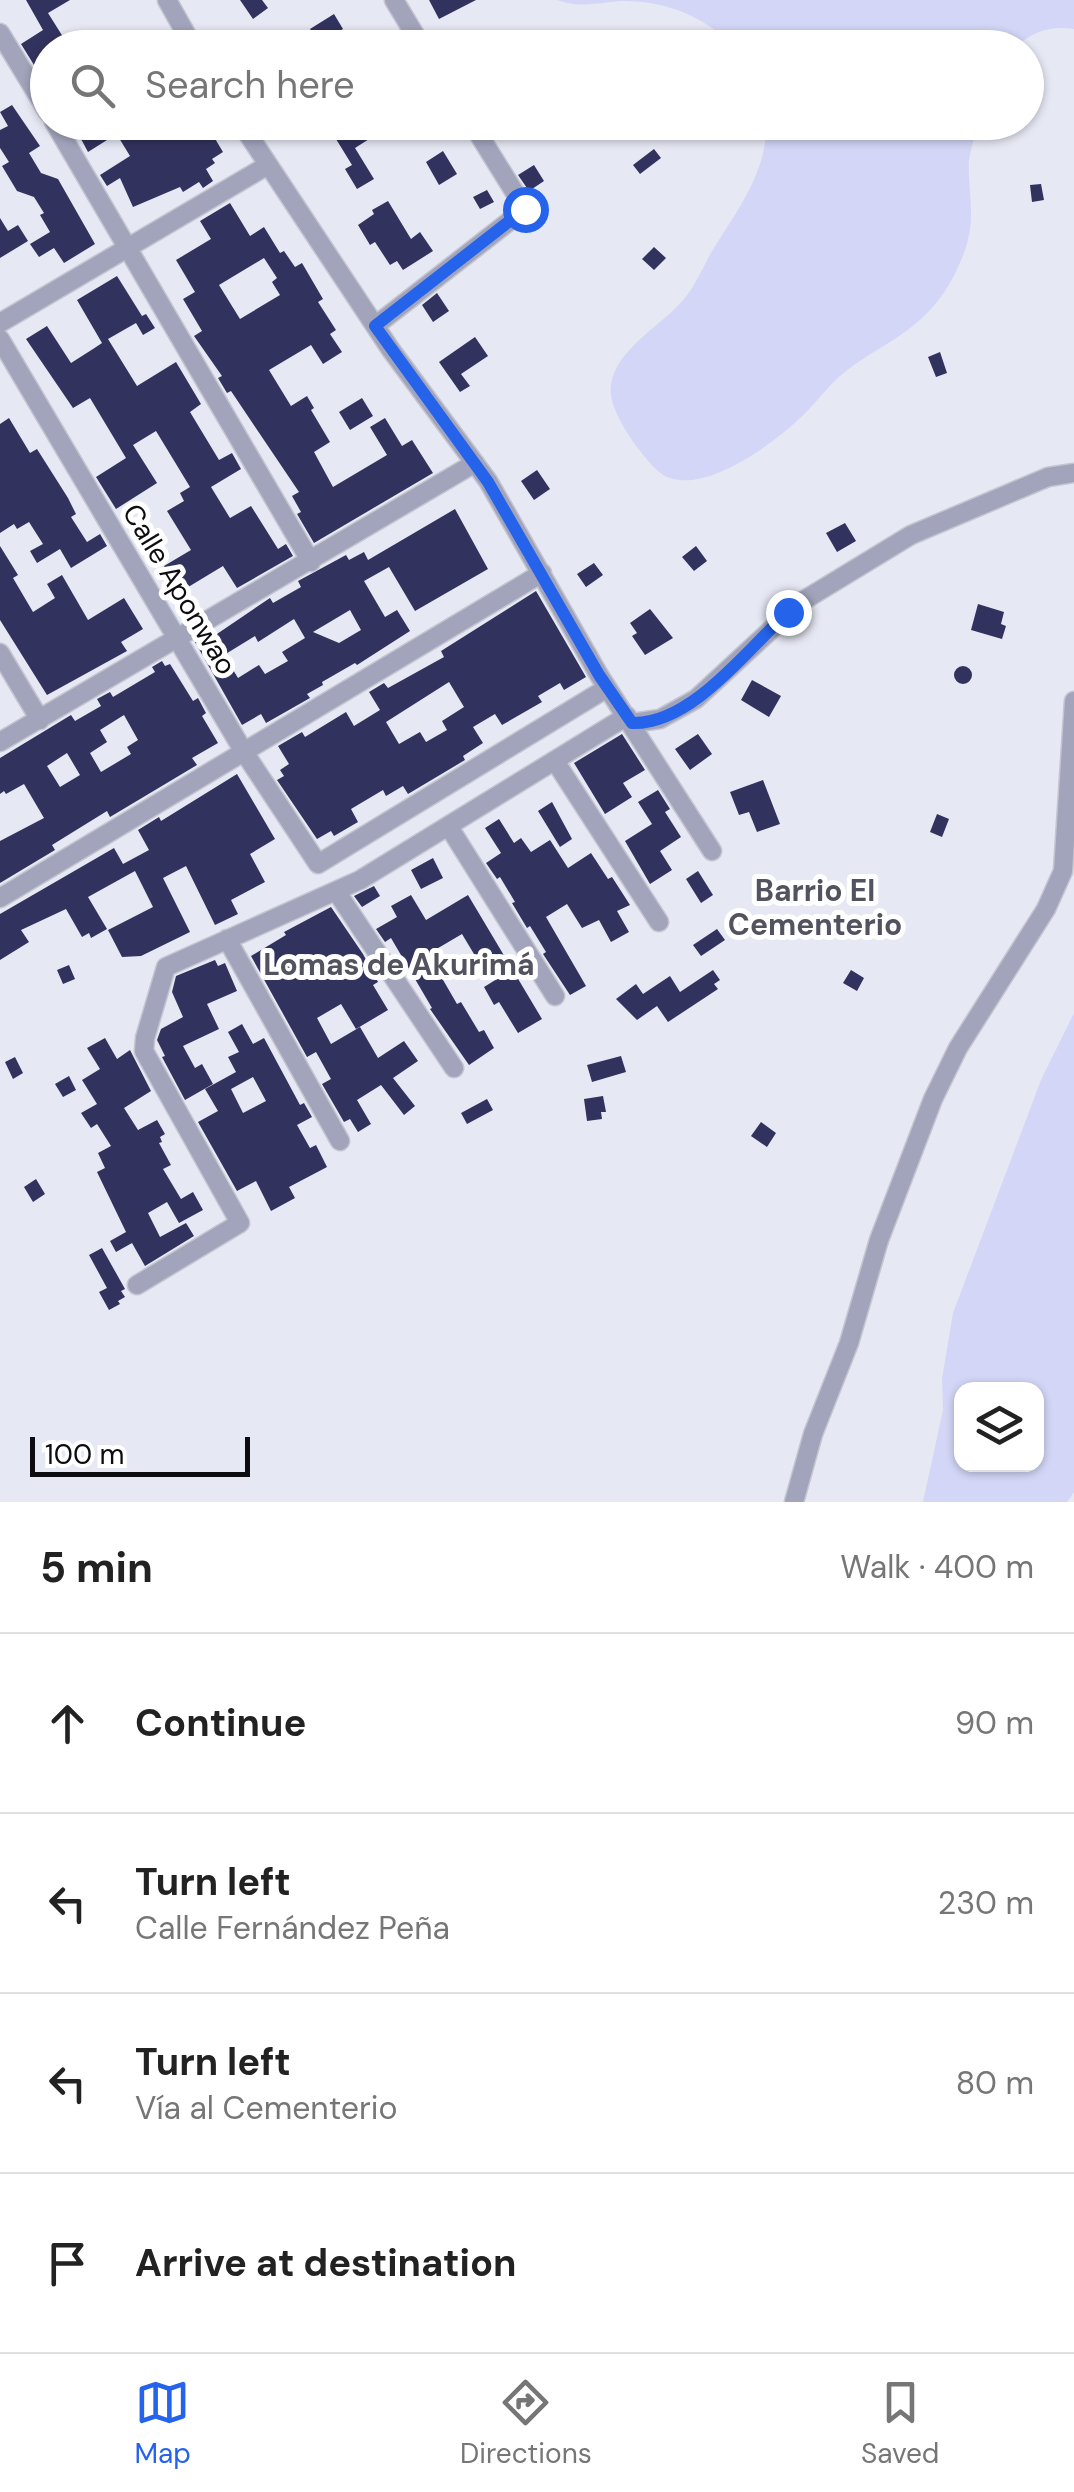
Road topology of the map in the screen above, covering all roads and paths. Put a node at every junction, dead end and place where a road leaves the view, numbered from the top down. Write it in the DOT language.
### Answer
graph roads {
  1 [pos="166,0"];
  2 [pos="394,0"];
  3 [pos="184,30"];
  4 [pos="413,30"];
  5 [pos="0,33"];
  6 [pos="30,82"];
  7 [pos="65,140"];
  8 [pos="252,140"];
  9 [pos="481,140"];
  10 [pos="268,165"];
  11 [pos="129,247"];
  12 [pos="0,324"];
  13 [pos="375,326"];
  14 [pos="0,339"];
  15 [pos="475,463"];
  16 [pos="1074,473"];
  17 [pos="311,562"];
  18 [pos="542,573"];
  19 [pos="177,639"];
  20 [pos="0,653"];
  21 [pos="608,688"];
  22 [pos="1074,701"];
  23 [pos="629,719"];
  24 [pos="40,720"];
  25 [pos="0,742"];
  26 [pos="244,752"];
  27 [pos="555,761"];
  28 [pos="449,827"];
  29 [pos="712,851"];
  30 [pos="336,891"];
  31 [pos="0,898"];
  32 [pos="659,922"];
  33 [pos="227,939"];
  34 [pos="555,996"];
  35 [pos="454,1068"];
  36 [pos="340,1141"];
  37 [pos="138,1285"];
  38 [pos="794,1502"];
  1 -- 3 [label="street"];
  2 -- 4 [label="street"];
  5 -- 6 [label="street"];
  7 -- 11 [label="street"];
  8 -- 10 [label="street"];
  9 -- 13 [label="street"];
  10 -- 11 [label="street"];
  10 -- 13 [label="street"];
  11 -- 12 [label="street"];
  11 -- 17 [label="street"];
  13 -- 15 [label="street"];
  14 -- 19 [label="street, Calle Aponwao"];
  15 -- 17 [label="street"];
  15 -- 18 [label="street"];
  16 -- 23 [label="street"];
  17 -- 19 [label="street"];
  18 -- 21 [label="street"];
  18 -- 26 [label="street"];
  19 -- 24 [label="street"];
  19 -- 26 [label="street, Calle Aponwao"];
  20 -- 24 [label="street"];
  21 -- 23 [label="street"];
  21 -- 26 [label="street, Calle Aponwao"];
  22 -- 38 [label="street"];
  23 -- 27 [label="street"];
  23 -- 29 [label="street"];
  24 -- 25 [label="street"];
  26 -- 31 [label="street"];
  27 -- 28 [label="street"];
  27 -- 32 [label="street"];
  28 -- 30 [label="street"];
  28 -- 34 [label="street"];
  30 -- 33 [label="street"];
  30 -- 35 [label="street"];
  33 -- 36 [label="street"];
  33 -- 37 [label="street"];
}
